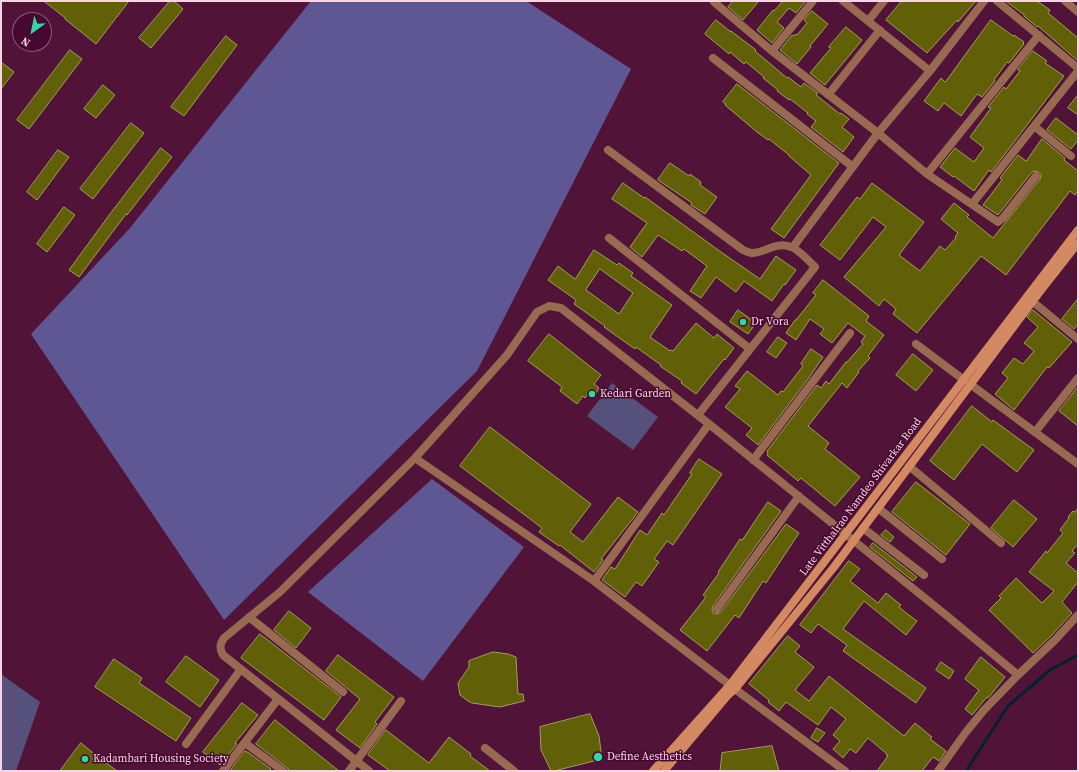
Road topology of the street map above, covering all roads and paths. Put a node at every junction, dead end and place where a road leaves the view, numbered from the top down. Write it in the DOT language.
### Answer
graph roads {
  1 [pos="813,1"];
  2 [pos="843,1"];
  3 [pos="884,1"];
  4 [pos="984,1"];
  5 [pos="997,1"];
  6 [pos="1066,1"];
  7 [pos="714,2"];
  8 [pos="1078,12"];
  9 [pos="868,21"];
  10 [pos="880,30"];
  11 [pos="1039,36"];
  12 [pos="772,51"];
  13 [pos="713,58"];
  14 [pos="1078,68"];
  15 [pos="930,71"];
  16 [pos="1078,71"];
  17 [pos="828,94"];
  18 [pos="1034,126"];
  19 [pos="878,133"];
  20 [pos="608,150"];
  21 [pos="1071,156"];
  22 [pos="853,167"];
  23 [pos="928,174"];
  24 [pos="1036,176"];
  25 [pos="972,204"];
  26 [pos="1078,230"];
  27 [pos="610,238"];
  28 [pos="1078,243"];
  29 [pos="793,247"];
  30 [pos="1032,302"];
  31 [pos="850,332"];
  32 [pos="1077,337"];
  33 [pos="916,344"];
  34 [pos="750,349"];
  35 [pos="1078,378"];
  36 [pos="967,382"];
  37 [pos="698,415"];
  38 [pos="709,424"];
  39 [pos="1035,432"];
  40 [pos="415,458"];
  41 [pos="753,460"];
  42 [pos="1078,464"];
  43 [pos="909,466"];
  44 [pos="799,496"];
  45 [pos="878,508"];
  46 [pos="863,528"];
  47 [pos="846,534"];
  48 [pos="854,540"];
  49 [pos="1001,544"];
  50 [pos="942,559"];
  51 [pos="924,575"];
  52 [pos="594,581"];
  53 [pos="716,609"];
  54 [pos="1078,615"];
  55 [pos="249,617"];
  56 [pos="241,669"];
  57 [pos="1018,675"];
  58 [pos="733,687"];
  59 [pos="343,692"];
  60 [pos="278,699"];
  61 [pos="401,701"];
  62 [pos="245,743"];
  63 [pos="186,744"];
  64 [pos="485,748"];
  65 [pos="356,761"];
  66 [pos="223,771"];
  67 [pos="283,771"];
  68 [pos="348,771"];
  69 [pos="368,771"];
  70 [pos="514,771"];
  71 [pos="653,771"];
  72 [pos="664,771"];
  73 [pos="845,771"];
  74 [pos="938,771"];
  1 -- 12 [label="street"];
  2 -- 9 [label="street"];
  3 -- 9 [label="street"];
  4 -- 15 [label="street"];
  5 -- 11 [label="street"];
  6 -- 8 [label="street"];
  7 -- 12 [label="street"];
  9 -- 10 [label="street"];
  10 -- 15 [label="street"];
  10 -- 17 [label="street"];
  11 -- 14 [label="street"];
  11 -- 23 [label="street"];
  12 -- 17 [label="street"];
  13 -- 22 [label="street"];
  15 -- 19 [label="street"];
  16 -- 18 [label="street"];
  17 -- 19 [label="street"];
  18 -- 21 [label="street"];
  18 -- 25 [label="street"];
  19 -- 22 [label="street"];
  19 -- 23 [label="street"];
  20 -- 29 [label="street"];
  22 -- 29 [label="street"];
  23 -- 25 [label="street"];
  24 -- 25 [label="street"];
  26 -- 36 [label="main road, Late Vitthalrao Namdeo Shivarkar Road"];
  27 -- 34 [label="street"];
  28 -- 30 [label="main road, Late Vitthalrao Namdeo Shivarkar Road"];
  29 -- 34 [label="street"];
  30 -- 32 [label="street"];
  30 -- 36 [label="main road, Late Vitthalrao Namdeo Shivarkar Road"];
  31 -- 41 [label="street"];
  33 -- 36 [label="street"];
  34 -- 37 [label="street"];
  35 -- 39 [label="street"];
  36 -- 39 [label="street"];
  36 -- 43 [label="main road, Late Vitthalrao Namdeo Shivarkar Road"];
  36 -- 47 [label="main road, Late Vitthalrao Namdeo Shivarkar Road"];
  37 -- 38 [label="street"];
  37 -- 40 [label="street"];
  38 -- 41 [label="street"];
  38 -- 52 [label="street"];
  39 -- 42 [label="street"];
  40 -- 52 [label="street"];
  40 -- 55 [label="street"];
  41 -- 44 [label="street"];
  43 -- 45 [label="main road, Late Vitthalrao Namdeo Shivarkar Road"];
  43 -- 49 [label="street"];
  44 -- 47 [label="street"];
  44 -- 53 [label="street"];
  45 -- 46 [label="main road, Late Vitthalrao Namdeo Shivarkar Road"];
  45 -- 50 [label="street"];
  46 -- 48 [label="main road, Late Vitthalrao Namdeo Shivarkar Road"];
  46 -- 51 [label="street"];
  47 -- 48 [label="street"];
  47 -- 58 [label="main road, Late Vitthalrao Namdeo Shivarkar Road"];
  48 -- 57 [label="street"];
  48 -- 58 [label="main road, Late Vitthalrao Namdeo Shivarkar Road"];
  52 -- 58 [label="street"];
  54 -- 57 [label="street"];
  55 -- 56 [label="street"];
  55 -- 59 [label="street"];
  56 -- 60 [label="street"];
  56 -- 63 [label="street"];
  57 -- 74 [label="street"];
  58 -- 71 [label="main road, Late Vitthalrao Namdeo Shivarkar Road"];
  58 -- 72 [label="main road, Late Vitthalrao Namdeo Shivarkar Road"];
  58 -- 73 [label="street"];
  60 -- 62 [label="street"];
  60 -- 65 [label="street"];
  61 -- 65 [label="street"];
  62 -- 66 [label="street"];
  62 -- 67 [label="street"];
  64 -- 70 [label="street"];
  65 -- 68 [label="street"];
  65 -- 69 [label="street"];
}
